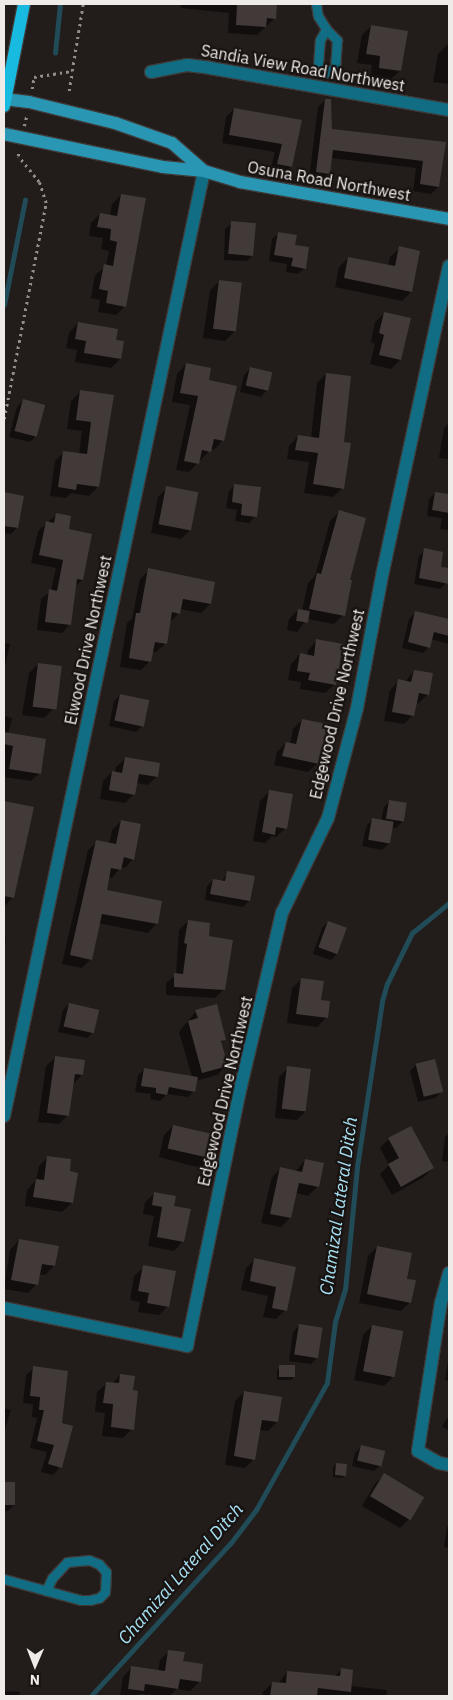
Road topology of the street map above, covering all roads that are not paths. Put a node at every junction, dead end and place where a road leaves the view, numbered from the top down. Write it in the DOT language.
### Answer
graph roads {
  1 [pos="24,4"];
  2 [pos="316,4"];
  3 [pos="326,29"];
  4 [pos="319,51"];
  5 [pos="336,53"];
  6 [pos="151,72"];
  7 [pos="325,73"];
  8 [pos="323,88"];
  9 [pos="4,101"];
  10 [pos="449,110"];
  11 [pos="4,134"];
  12 [pos="204,171"];
  13 [pos="449,219"];
  14 [pos="449,266"];
  15 [pos="4,1116"];
  16 [pos="449,1273"];
  17 [pos="445,1302"];
  18 [pos="4,1308"];
  19 [pos="449,1465"];
  20 [pos="4,1579"];
  21 [pos="46,1591"];
  1 -- 9 [label="main road"];
  2 -- 3 [label="lane"];
  3 -- 4 [label="lane"];
  3 -- 5 [label="lane"];
  4 -- 5 [label="lane"];
  4 -- 7 [label="lane"];
  5 -- 7 [label="lane"];
  6 -- 8 [label="street, Sandia View Road Northwest"];
  7 -- 8 [label="lane"];
  8 -- 10 [label="street, Sandia View Road Northwest"];
  9 -- 12 [label="main road, Osuna Road Northwest"];
  11 -- 12 [label="main road, Osuna Road Northwest"];
  12 -- 13 [label="main road, Osuna Road Northwest"];
  12 -- 15 [label="street, Elwood Drive Northwest"];
  14 -- 18 [label="street, Edgewood Drive Northwest"];
  16 -- 17 [label="street"];
  17 -- 19 [label="street"];
  20 -- 21 [label="lane"];
  21 -- 21 [label="lane"];
}
